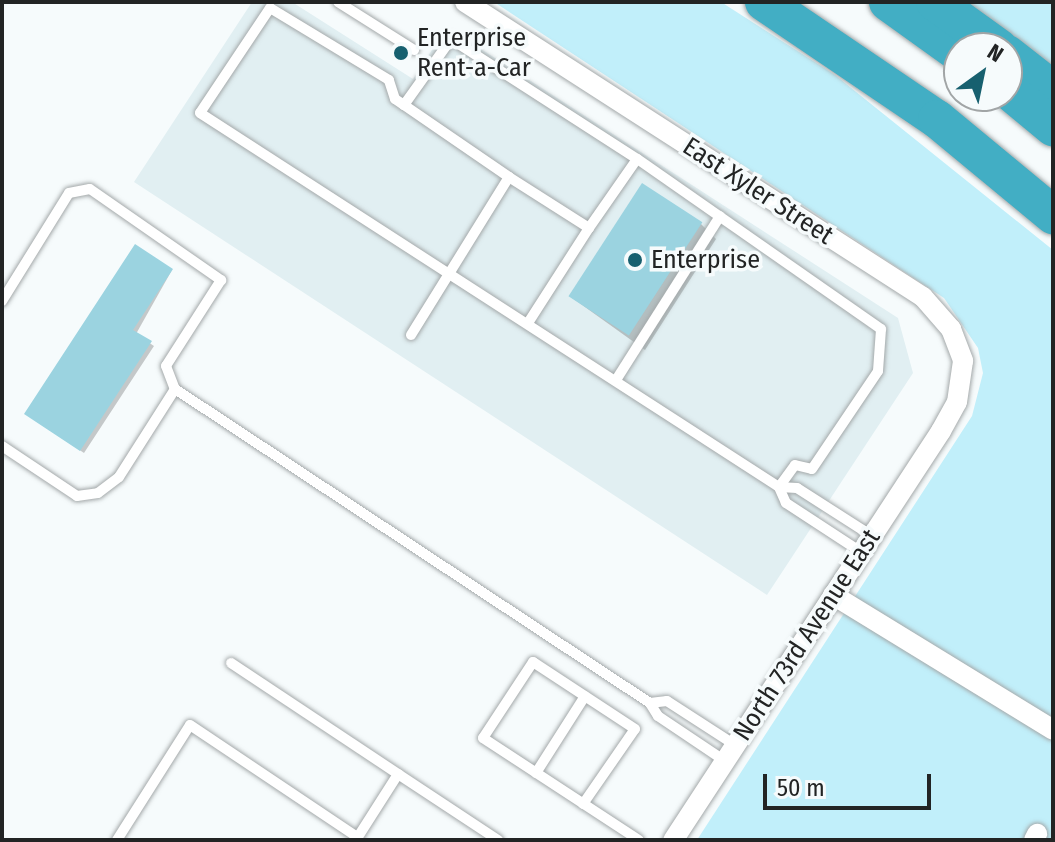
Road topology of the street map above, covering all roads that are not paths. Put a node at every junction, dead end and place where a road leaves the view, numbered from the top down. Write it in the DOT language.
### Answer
graph roads {
  1 [pos="338,2"];
  2 [pos="465,2"];
  3 [pos="764,2"];
  4 [pos="888,2"];
  5 [pos="935,2"];
  6 [pos="977,32"];
  7 [pos="943,42"];
  8 [pos="414,50"];
  9 [pos="1023,67"];
  10 [pos="1053,90"];
  11 [pos="1023,102"];
  12 [pos="404,105"];
  13 [pos="1053,127"];
  14 [pos="637,159"];
  15 [pos="509,177"];
  16 [pos="1053,215"];
  17 [pos="720,216"];
  18 [pos="589,228"];
  19 [pos="449,272"];
  20 [pos="2,301"];
  21 [pos="528,323"];
  22 [pos="411,335"];
  23 [pos="616,380"];
  24 [pos="175,389"];
  25 [pos="941,431"];
  26 [pos="2,446"];
  27 [pos="779,487"];
  28 [pos="867,544"];
  29 [pos="833,595"];
  30 [pos="231,663"];
  31 [pos="585,696"];
  32 [pos="650,703"];
  33 [pos="1053,730"];
  34 [pos="730,753"];
  35 [pos="536,773"];
  36 [pos="398,774"];
  37 [pos="583,804"];
  38 [pos="356,839"];
  39 [pos="117,840"];
  40 [pos="498,840"];
  41 [pos="639,840"];
  42 [pos="673,840"];
  1 -- 8 [label="lane"];
  2 -- 25 [label="street, East Xyler Street"];
  3 -- 16 [label="highway"];
  4 -- 7 [label="highway"];
  5 -- 6 [label="highway"];
  9 -- 10 [label="highway"];
  11 -- 13 [label="highway"];
  12 -- 14 [label="lane"];
  12 -- 15 [label="lane"];
  12 -- 19 [label="lane"];
  14 -- 17 [label="lane"];
  14 -- 18 [label="lane"];
  15 -- 18 [label="lane"];
  15 -- 19 [label="lane"];
  17 -- 23 [label="lane"];
  17 -- 27 [label="lane"];
  18 -- 21 [label="lane"];
  19 -- 21 [label="lane"];
  19 -- 22 [label="lane"];
  20 -- 24 [label="lane"];
  21 -- 23 [label="lane"];
  23 -- 27 [label="lane"];
  24 -- 26 [label="lane"];
  24 -- 32 [label="lane"];
  25 -- 28 [label="street, North 73rd Avenue East"];
  27 -- 28 [label="lane"];
  27 -- 28 [label="lane"];
  28 -- 29 [label="street, North 73rd Avenue East"];
  29 -- 33 [label="street"];
  29 -- 34 [label="street, North 73rd Avenue East"];
  30 -- 36 [label="lane"];
  31 -- 35 [label="lane"];
  31 -- 35 [label="lane"];
  31 -- 37 [label="lane"];
  32 -- 34 [label="lane"];
  32 -- 34 [label="lane"];
  34 -- 42 [label="street, North 73rd Avenue East"];
  35 -- 37 [label="lane"];
  36 -- 38 [label="lane"];
  36 -- 40 [label="lane"];
  37 -- 41 [label="lane"];
  38 -- 39 [label="lane"];
}
